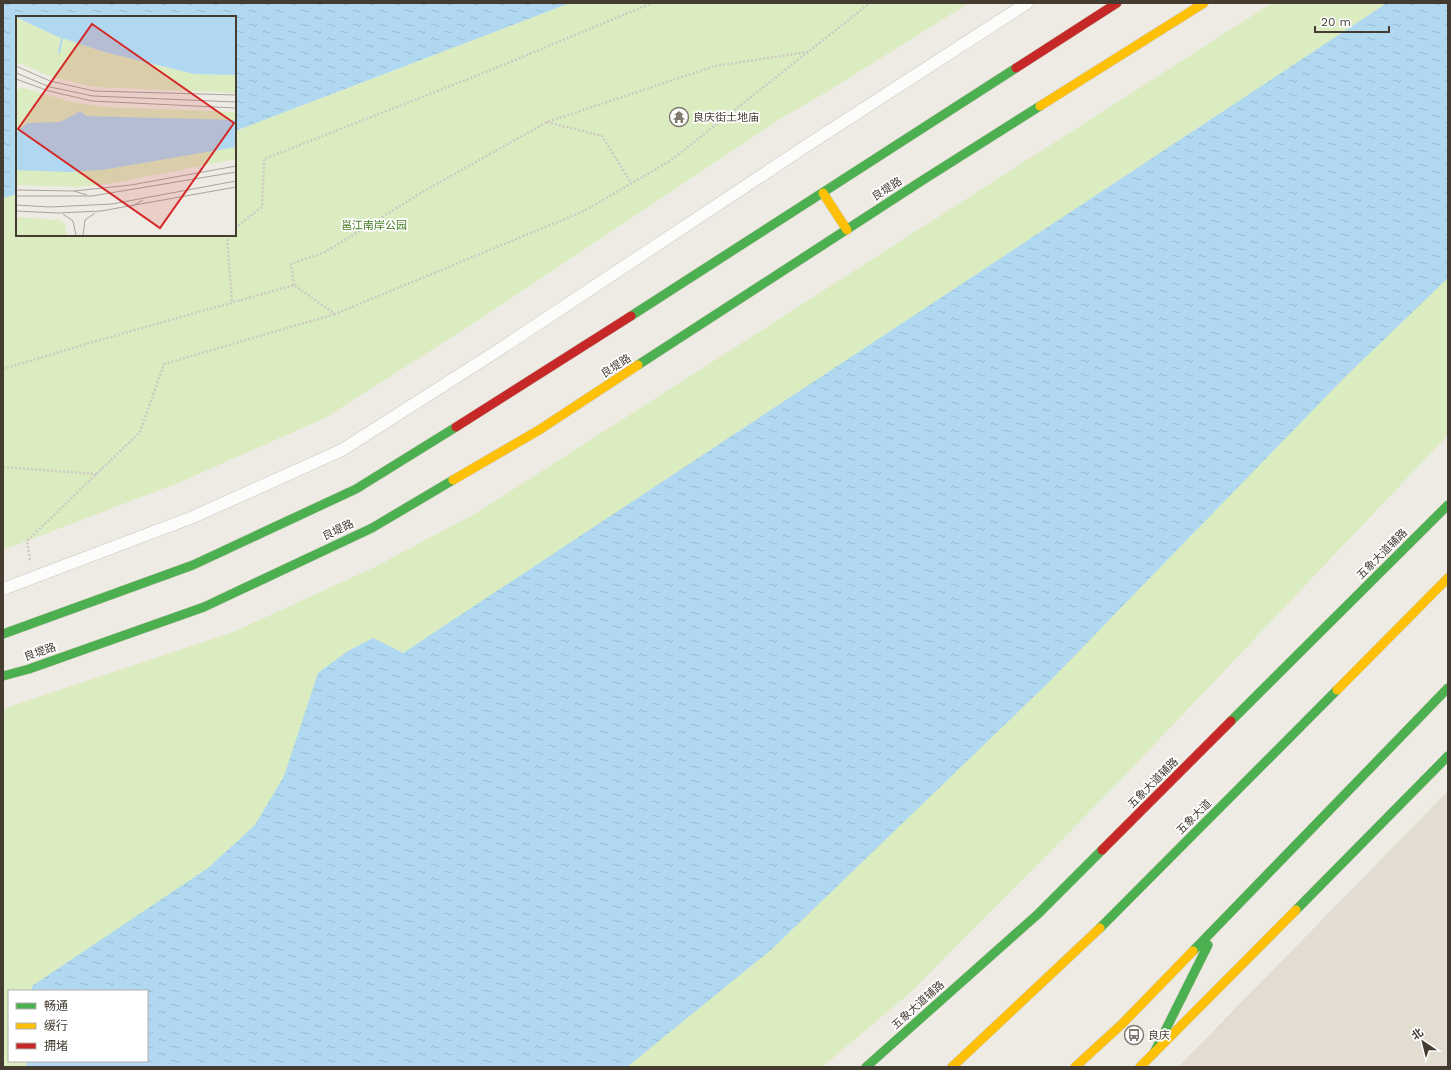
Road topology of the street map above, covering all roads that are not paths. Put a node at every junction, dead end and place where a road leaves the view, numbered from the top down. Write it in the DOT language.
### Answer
graph roads {
  1 [pos="1027,3"];
  2 [pos="1117,3"];
  3 [pos="1204,3"];
  4 [pos="823,193"];
  5 [pos="847,230"];
  6 [pos="1448,505"];
  7 [pos="1448,578"];
  8 [pos="3,589"];
  9 [pos="3,634"];
  10 [pos="3,676"];
  11 [pos="1448,688"];
  12 [pos="1448,756"];
  13 [pos="1216,927"];
  14 [pos="1154,1053"];
  15 [pos="866,1067"];
  16 [pos="952,1067"];
  17 [pos="1075,1067"];
  18 [pos="1140,1067"];
  1 -- 8 [label="lane"];
  2 -- 4 [label="main road"];
  3 -- 5 [label="main road, 良堤路"];
  4 -- 5 [label="main road"];
  4 -- 9 [label="main road"];
  5 -- 10 [label="main road, 良堤路"];
  6 -- 15 [label="main road, 五象大道辅路"];
  7 -- 16 [label="main road, 五象大道"];
  11 -- 13 [label="main road"];
  12 -- 14 [label="main road"];
  13 -- 14 [label="main road"];
  13 -- 17 [label="main road"];
  14 -- 18 [label="main road"];
}
